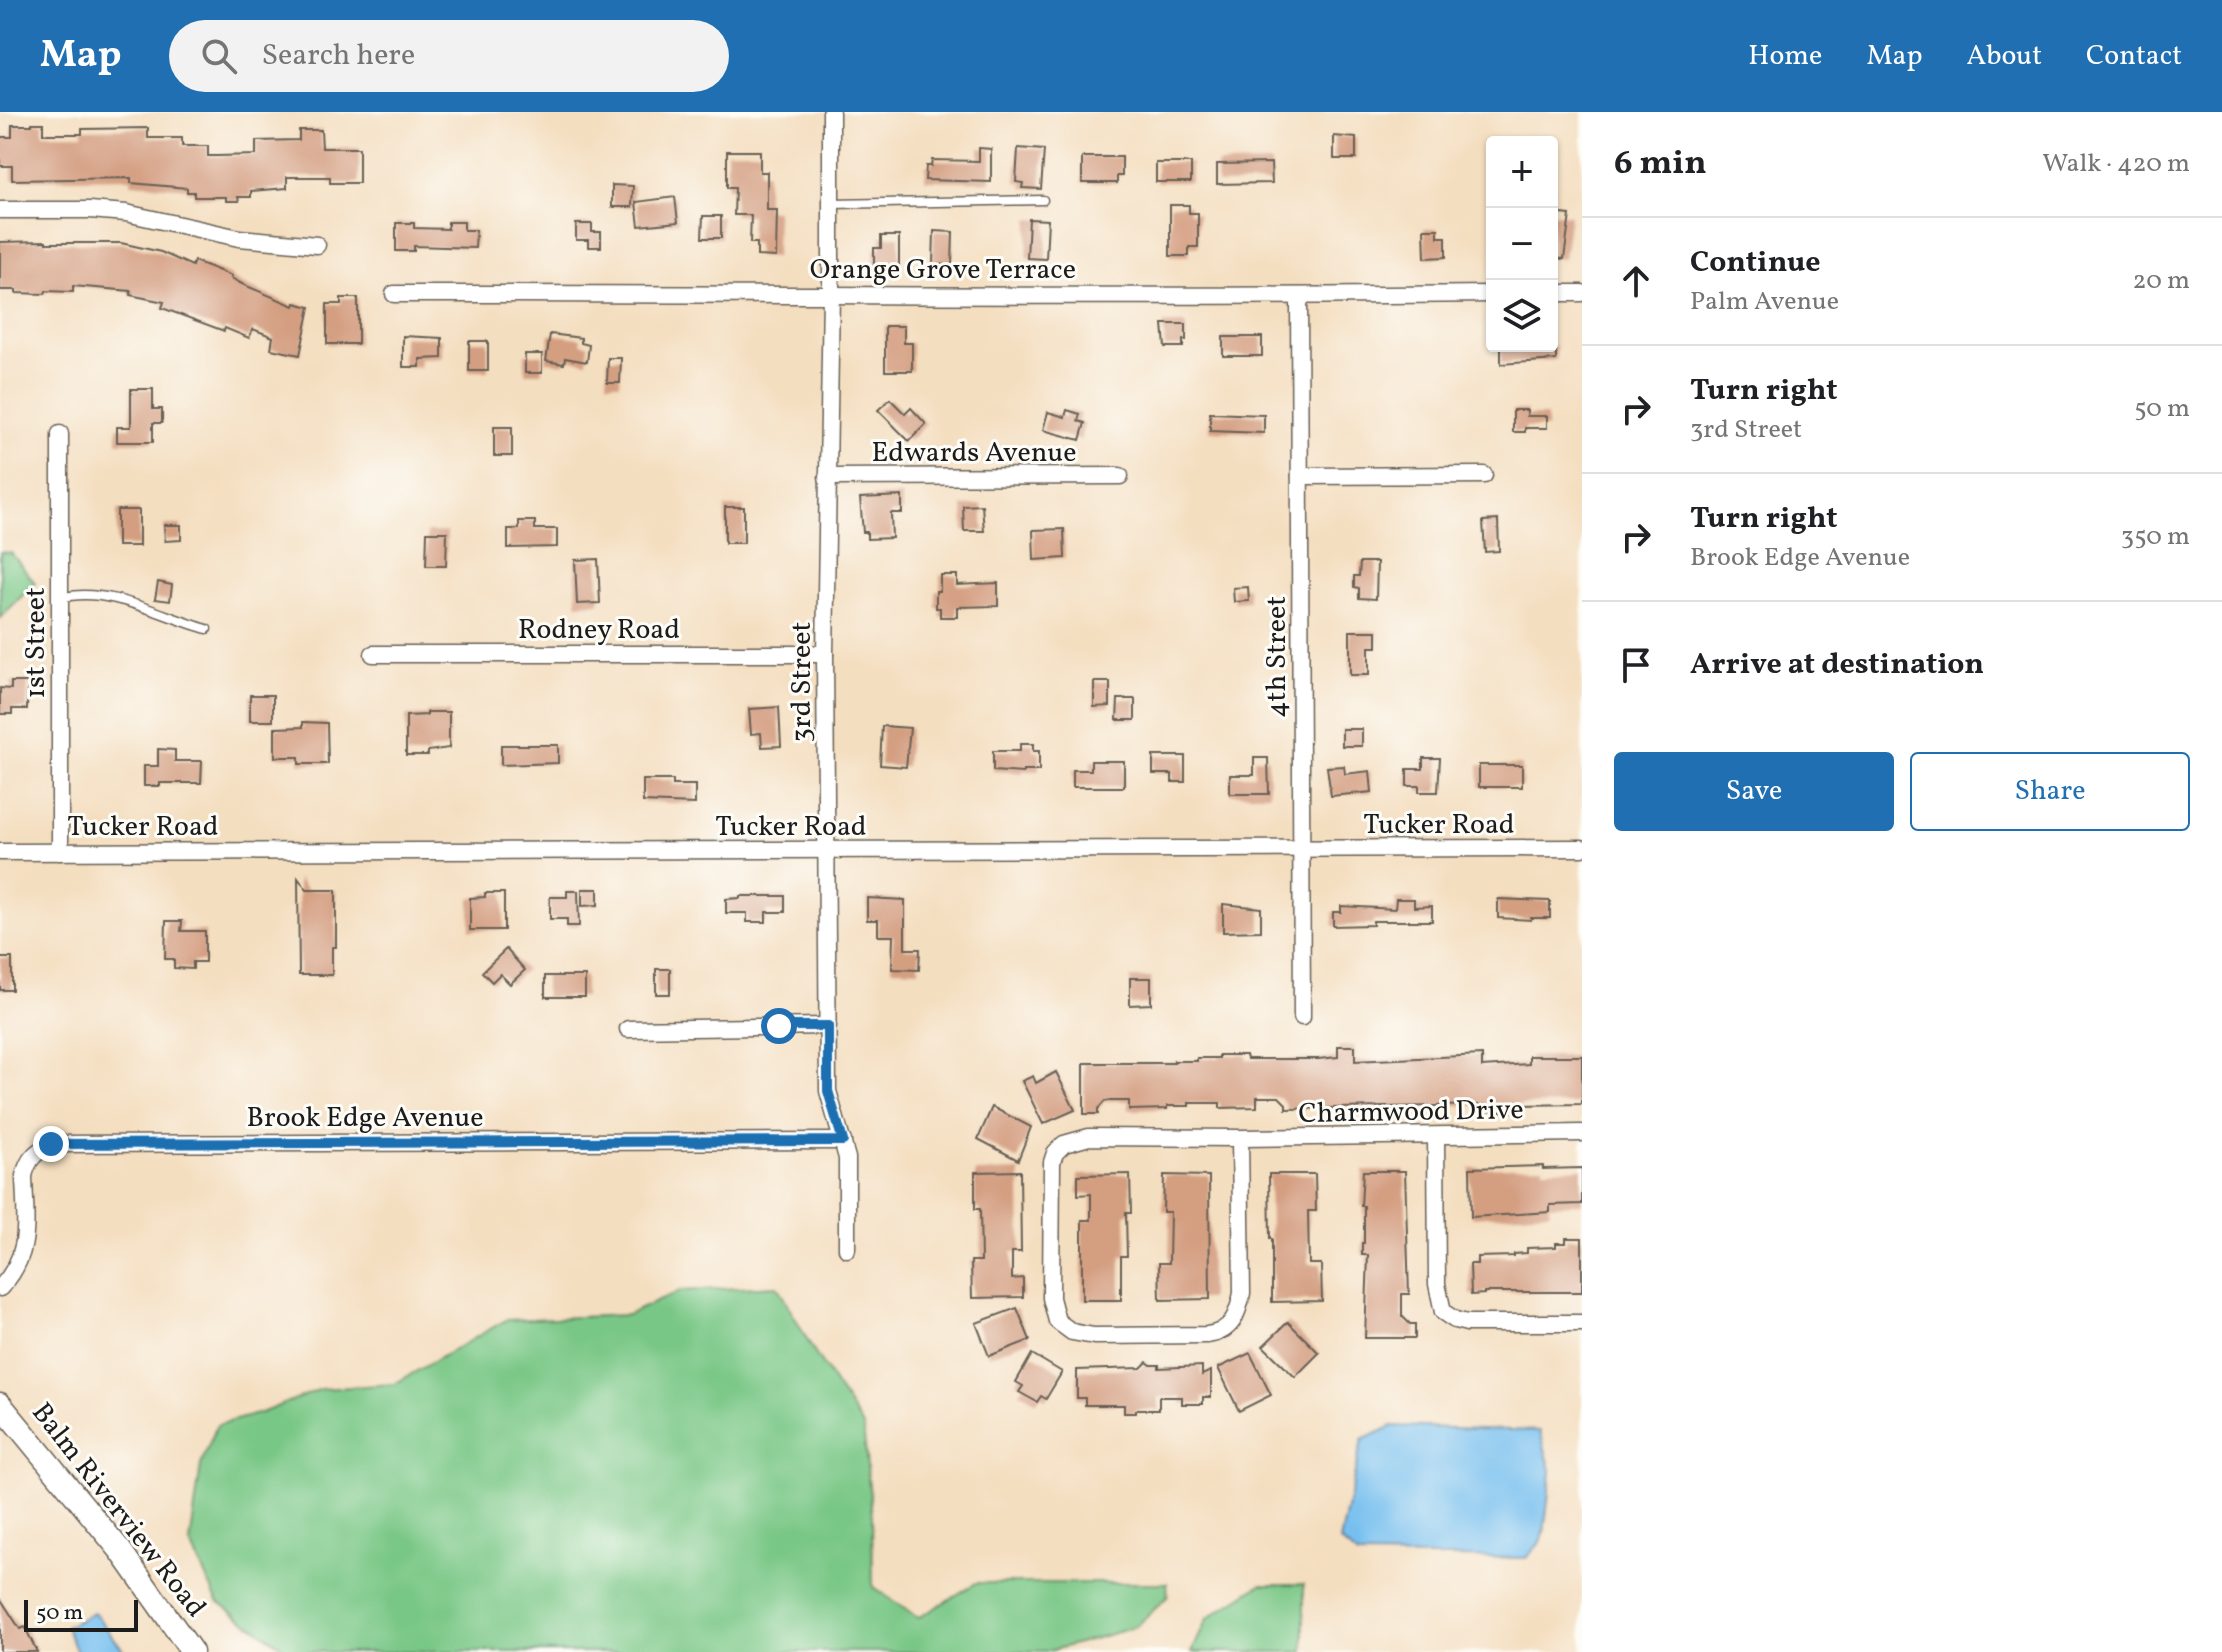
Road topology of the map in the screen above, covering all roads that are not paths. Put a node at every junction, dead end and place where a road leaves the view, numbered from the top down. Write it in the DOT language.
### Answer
graph roads {
  1 [pos="831,112"];
  2 [pos="1043,200"];
  3 [pos="831,204"];
  4 [pos="0,210"];
  5 [pos="317,245"];
  6 [pos="831,293"];
  7 [pos="1558,293"];
  8 [pos="1582,293"];
  9 [pos="394,294"];
  10 [pos="1486,294"];
  11 [pos="1299,296"];
  12 [pos="60,434"];
  13 [pos="1484,475"];
  14 [pos="1120,476"];
  15 [pos="1300,476"];
  16 [pos="827,477"];
  17 [pos="60,598"];
  18 [pos="207,629"];
  19 [pos="373,654"];
  20 [pos="825,654"];
  21 [pos="1582,848"];
  22 [pos="1301,850"];
  23 [pos="827,851"];
  24 [pos="0,852"];
  25 [pos="60,852"];
  26 [pos="1302,1017"];
  27 [pos="828,1026"];
  28 [pos="628,1029"];
  29 [pos="1582,1133"];
  30 [pos="1436,1136"];
  31 [pos="1240,1138"];
  32 [pos="843,1141"];
  33 [pos="847,1249"];
  34 [pos="0,1288"];
  35 [pos="1582,1323"];
  36 [pos="0,1404"];
  37 [pos="192,1652"];
  1 -- 3 [label="street, 3rd Street"];
  2 -- 3 [label="lane"];
  3 -- 6 [label="street, 3rd Street"];
  4 -- 5 [label="street"];
  6 -- 9 [label="street, Orange Grove Terrace"];
  6 -- 11 [label="street, Orange Grove Terrace"];
  6 -- 16 [label="street, 3rd Street"];
  7 -- 8 [label="street"];
  10 -- 11 [label="street, Orange Grove Terrace"];
  11 -- 15 [label="street, 4th Street"];
  12 -- 17 [label="street, 1st Street"];
  13 -- 15 [label="street"];
  14 -- 16 [label="street, Edwards Avenue"];
  15 -- 22 [label="street, 4th Street"];
  16 -- 20 [label="street, 3rd Street"];
  17 -- 18 [label="lane"];
  17 -- 25 [label="street, 1st Street"];
  19 -- 20 [label="street, Rodney Road"];
  20 -- 23 [label="street, 3rd Street"];
  21 -- 22 [label="street, Tucker Road"];
  22 -- 23 [label="street, Tucker Road"];
  22 -- 26 [label="street, 4th Street"];
  23 -- 25 [label="street, Tucker Road"];
  23 -- 27 [label="street, 3rd Street"];
  24 -- 25 [label="street, Tucker Road"];
  27 -- 28 [label="street"];
  27 -- 32 [label="street, 3rd Street"];
  29 -- 30 [label="street, Charmwood Drive"];
  30 -- 31 [label="street, Charmwood Drive"];
  30 -- 35 [label="street"];
  31 -- 31 [label="street, Charmwood Drive"];
  32 -- 33 [label="street, 3rd Street"];
  32 -- 34 [label="street, Brook Edge Avenue"];
  36 -- 37 [label="main road, Balm Riverview Road"];
}
